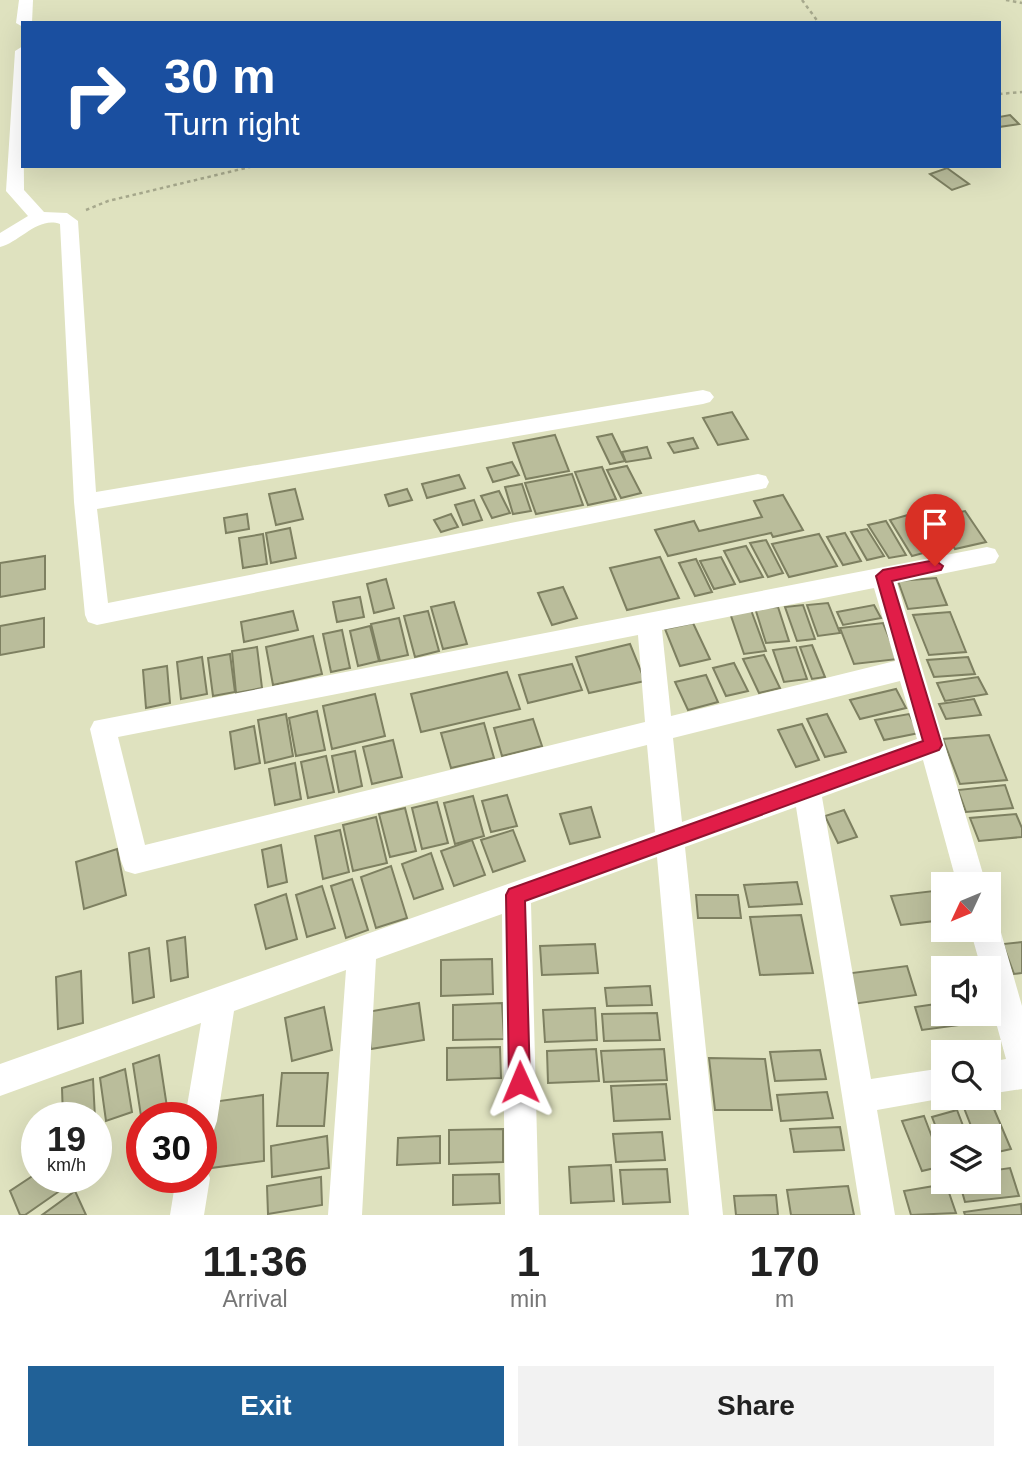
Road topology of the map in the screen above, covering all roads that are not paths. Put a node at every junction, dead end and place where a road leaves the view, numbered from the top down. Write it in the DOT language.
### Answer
graph roads {
  1 [pos="26,0"];
  2 [pos="24,21"];
  3 [pos="21,69"];
  4 [pos="7,192"];
  5 [pos="40,218"];
  6 [pos="0,241"];
  7 [pos="703,397"];
  8 [pos="758,482"];
  9 [pos="85,502"];
  10 [pos="987,556"];
  11 [pos="883,576"];
  12 [pos="649,622"];
  13 [pos="909,668"];
  14 [pos="659,730"];
  15 [pos="933,745"];
  16 [pos="807,791"];
  17 [pos="669,840"];
  18 [pos="969,872"];
  19 [pos="516,895"];
  20 [pos="989,942"];
  21 [pos="362,950"];
  22 [pos="220,1001"];
  23 [pos="1022,1061"];
  24 [pos="1022,1073"];
  25 [pos="1001,1076"];
  26 [pos="0,1080"];
  27 [pos="931,1086"];
  28 [pos="858,1097"];
  29 [pos="204,1102"];
  30 [pos="190,1193"];
  31 [pos="187,1215"];
  32 [pos="345,1215"];
  33 [pos="522,1215"];
  34 [pos="706,1215"];
  35 [pos="878,1215"];
  1 -- 2 [label="street"];
  3 -- 4 [label="street"];
  4 -- 5 [label="street"];
  5 -- 6 [label="street"];
  5 -- 9 [label="street"];
  7 -- 9 [label="street"];
  8 -- 9 [label="street"];
  10 -- 11 [label="street"];
  11 -- 12 [label="street"];
  11 -- 13 [label="street"];
  12 -- 14 [label="street"];
  12 -- 14 [label="street"];
  13 -- 14 [label="street"];
  13 -- 15 [label="street"];
  14 -- 17 [label="street"];
  15 -- 16 [label="street"];
  15 -- 18 [label="street"];
  16 -- 17 [label="street"];
  16 -- 28 [label="street"];
  17 -- 19 [label="street"];
  17 -- 34 [label="street"];
  19 -- 21 [label="street"];
  19 -- 33 [label="street"];
  20 -- 23 [label="street"];
  21 -- 22 [label="street"];
  21 -- 32 [label="street"];
  22 -- 26 [label="street"];
  22 -- 29 [label="street"];
  24 -- 25 [label="street"];
  27 -- 28 [label="street"];
  28 -- 35 [label="street"];
  30 -- 31 [label="street"];
}
